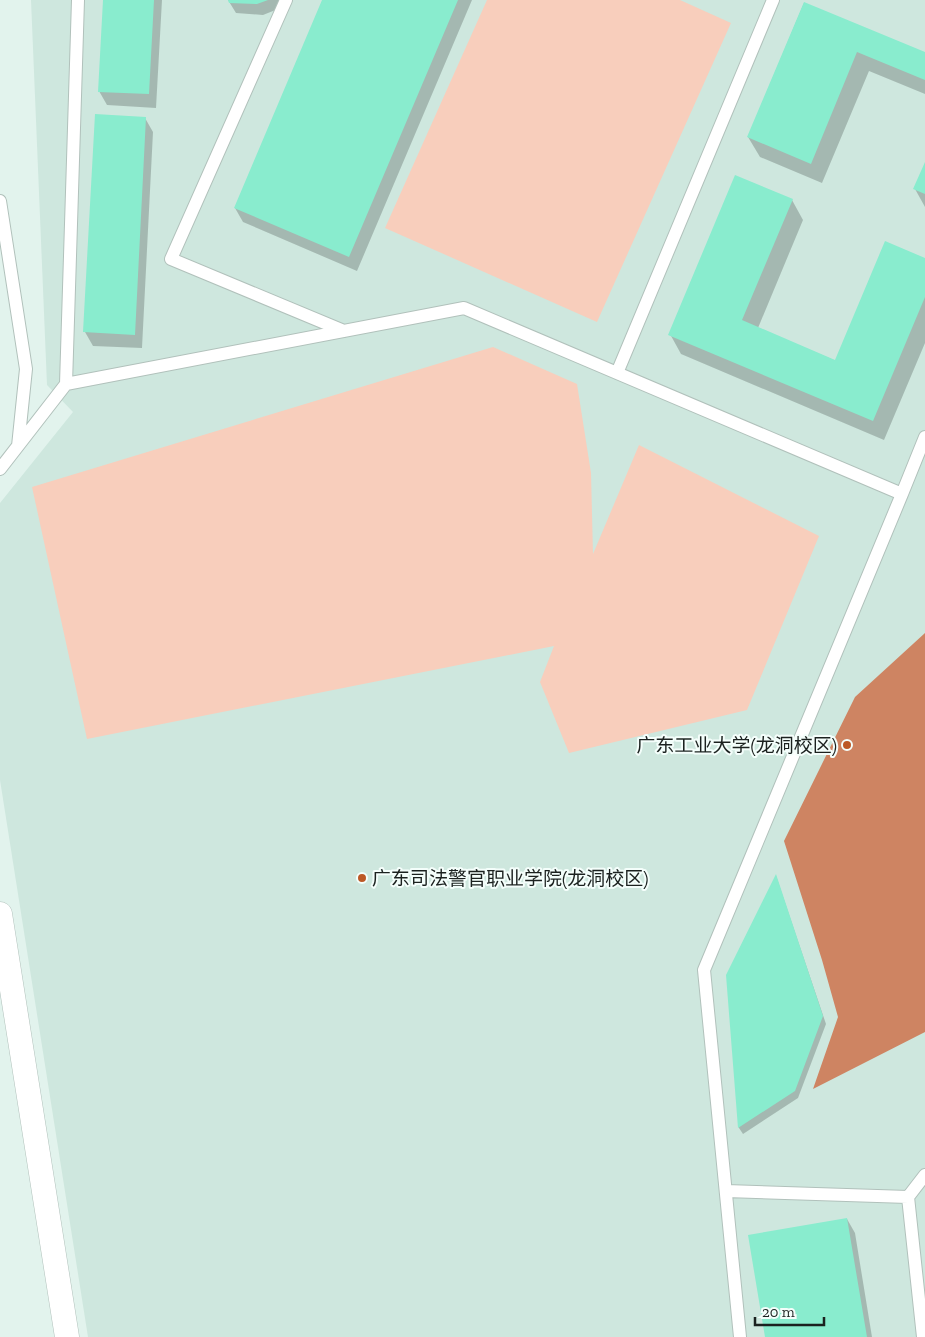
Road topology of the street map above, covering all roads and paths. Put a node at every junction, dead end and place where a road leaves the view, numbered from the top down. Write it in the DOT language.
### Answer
graph roads {
  1 [pos="78,0"];
  2 [pos="286,0"];
  3 [pos="774,0"];
  4 [pos="0,201"];
  5 [pos="344,331"];
  6 [pos="617,373"];
  7 [pos="66,384"];
  8 [pos="925,437"];
  9 [pos="18,446"];
  10 [pos="0,469"];
  11 [pos="902,494"];
  12 [pos="0,914"];
  13 [pos="925,1175"];
  14 [pos="726,1191"];
  15 [pos="908,1197"];
  16 [pos="67,1337"];
  17 [pos="740,1337"];
  18 [pos="923,1337"];
  1 -- 7 [label="lane"];
  2 -- 5 [label="lane"];
  3 -- 6 [label="lane"];
  4 -- 9 [label="lane"];
  5 -- 6 [label="lane"];
  5 -- 7 [label="lane"];
  6 -- 11 [label="lane"];
  7 -- 9 [label="lane"];
  8 -- 11 [label="lane"];
  9 -- 10 [label="lane"];
  11 -- 14 [label="lane"];
  12 -- 16 [label="street"];
  13 -- 15 [label="lane"];
  14 -- 15 [label="lane"];
  14 -- 17 [label="lane"];
  15 -- 18 [label="lane"];
}
